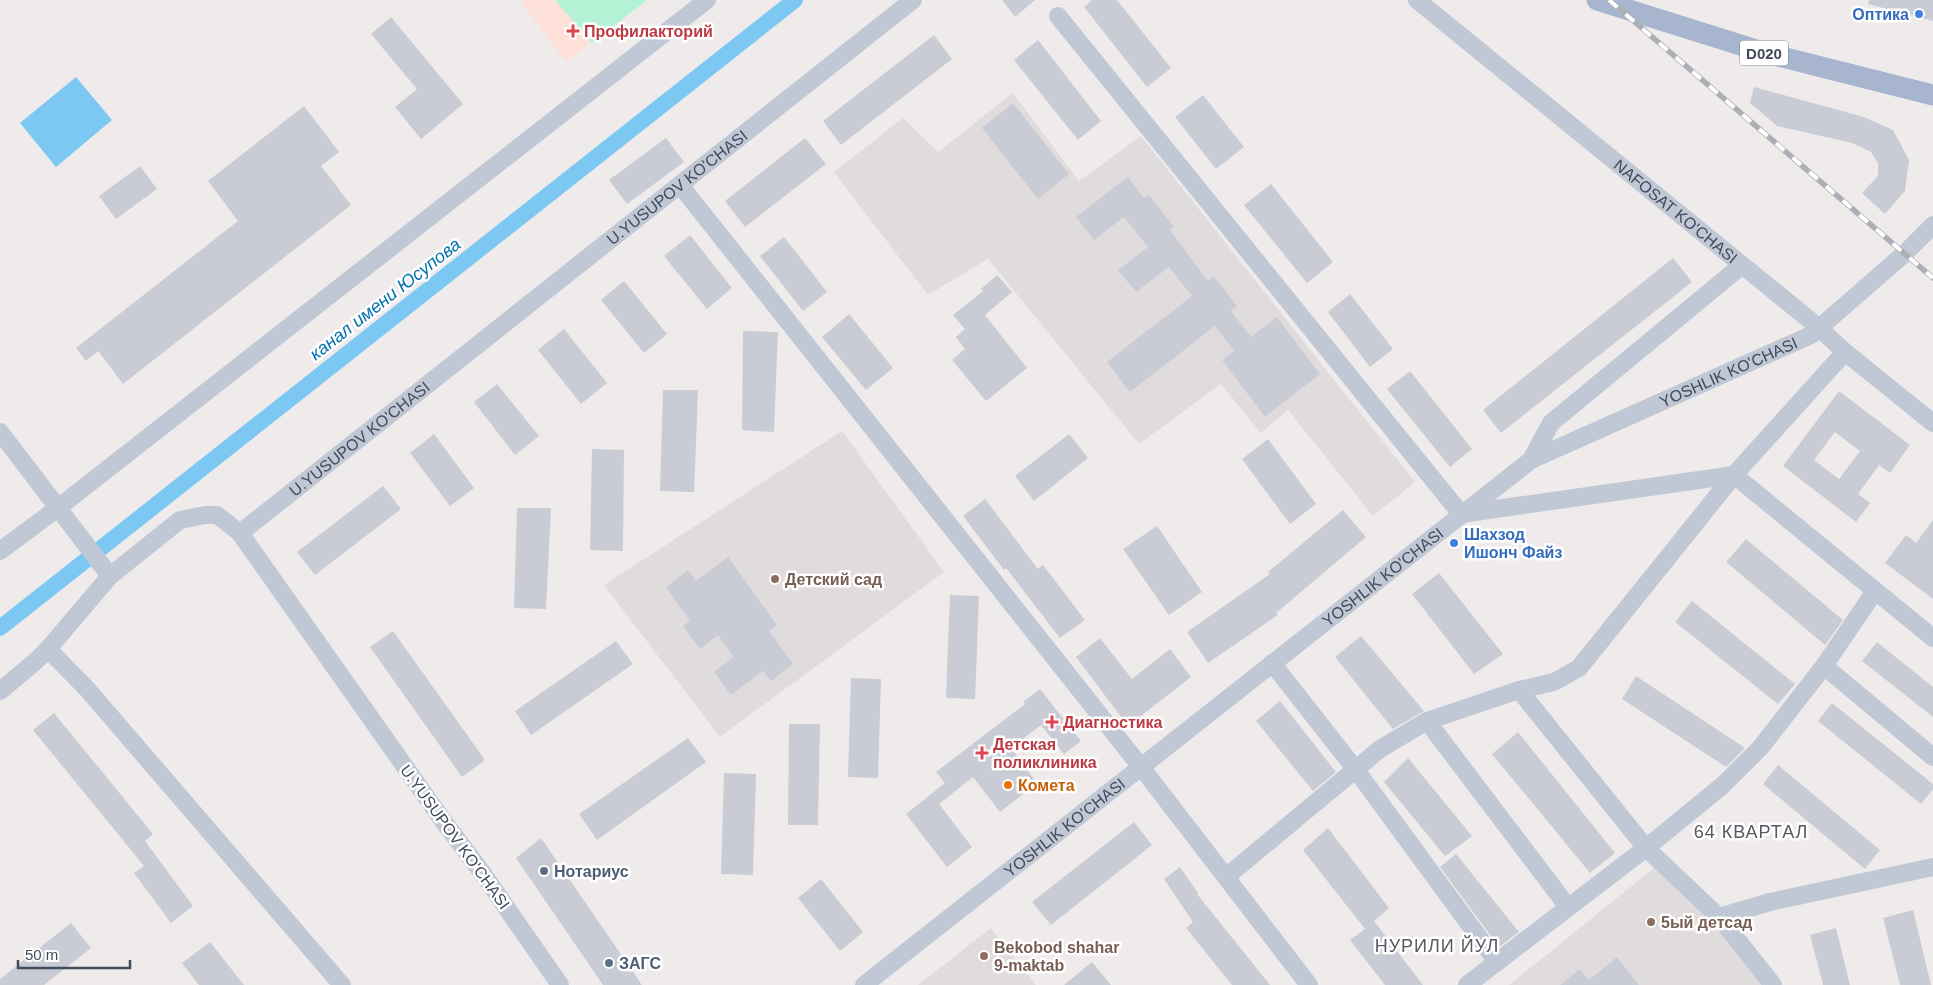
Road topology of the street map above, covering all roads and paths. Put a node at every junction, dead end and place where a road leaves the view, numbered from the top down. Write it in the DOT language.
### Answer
graph roads {
  1 [pos="707,0"];
  2 [pos="913,0"];
  3 [pos="1417,0"];
  4 [pos="1597,0"];
  5 [pos="1058,16"];
  6 [pos="1933,95"];
  7 [pos="680,184"];
  8 [pos="1933,225"];
  9 [pos="1741,266"];
  10 [pos="1820,329"];
  11 [pos="1845,352"];
  12 [pos="1933,423"];
  13 [pos="0,432"];
  14 [pos="1531,460"];
  15 [pos="1734,475"];
  16 [pos="59,507"];
  17 [pos="1461,514"];
  18 [pos="240,533"];
  19 [pos="0,551"];
  20 [pos="106,571"];
  21 [pos="1875,591"];
  22 [pos="1933,638"];
  23 [pos="48,649"];
  24 [pos="1272,663"];
  25 [pos="1824,666"];
  26 [pos="1519,690"];
  27 [pos="0,691"];
  28 [pos="1427,722"];
  29 [pos="1933,757"];
  30 [pos="1141,767"];
  31 [pos="1356,770"];
  32 [pos="1646,848"];
  33 [pos="1933,867"];
  34 [pos="1226,877"];
  35 [pos="1568,907"];
  36 [pos="1719,917"];
  37 [pos="1497,962"];
  38 [pos="342,985"];
  39 [pos="560,985"];
  40 [pos="864,985"];
  41 [pos="1309,985"];
  42 [pos="1467,985"];
  43 [pos="1774,985"];
  1 -- 16 [label="street"];
  2 -- 7 [label="street, U.YUSUPOV KO'CHASI"];
  3 -- 9 [label="street, NAFOSAT KO'CHASI"];
  4 -- 6 [label="main road, D020"];
  5 -- 17 [label="street"];
  7 -- 18 [label="street, U.YUSUPOV KO'CHASI"];
  7 -- 30 [label="street"];
  8 -- 10 [label="street, YOSHLIK KO'CHASI"];
  9 -- 10 [label="street, NAFOSAT KO'CHASI"];
  9 -- 14 [label="street"];
  10 -- 11 [label="street, NAFOSAT KO'CHASI"];
  10 -- 14 [label="street, YOSHLIK KO'CHASI"];
  11 -- 12 [label="street, NAFOSAT KO'CHASI"];
  11 -- 15 [label="street"];
  13 -- 16 [label="street"];
  14 -- 17 [label="street, YOSHLIK KO'CHASI"];
  15 -- 17 [label="street"];
  15 -- 21 [label="street"];
  15 -- 26 [label="street"];
  16 -- 19 [label="street"];
  16 -- 20 [label="street"];
  17 -- 24 [label="street, YOSHLIK KO'CHASI"];
  18 -- 20 [label="street"];
  18 -- 39 [label="street, U.YUSUPOV KO'CHASI"];
  20 -- 23 [label="street"];
  21 -- 22 [label="street"];
  21 -- 25 [label="street"];
  23 -- 27 [label="street"];
  23 -- 38 [label="street"];
  24 -- 30 [label="street, YOSHLIK KO'CHASI"];
  24 -- 31 [label="street"];
  25 -- 29 [label="street"];
  25 -- 32 [label="street"];
  26 -- 28 [label="street"];
  26 -- 32 [label="street"];
  28 -- 31 [label="street"];
  28 -- 35 [label="street"];
  30 -- 34 [label="street"];
  30 -- 40 [label="street, YOSHLIK KO'CHASI"];
  31 -- 34 [label="street"];
  31 -- 37 [label="street"];
  32 -- 35 [label="street"];
  32 -- 36 [label="street"];
  33 -- 36 [label="street"];
  34 -- 41 [label="street"];
  35 -- 37 [label="street"];
  36 -- 43 [label="street"];
  37 -- 42 [label="street"];
}
